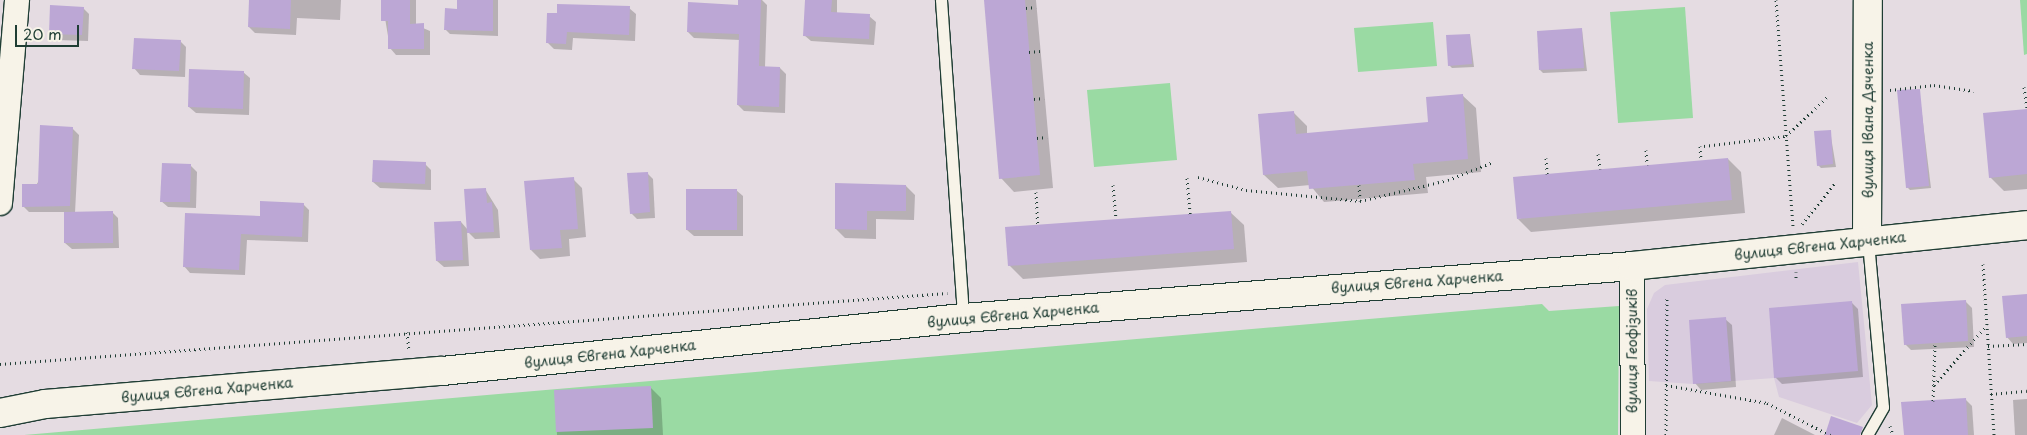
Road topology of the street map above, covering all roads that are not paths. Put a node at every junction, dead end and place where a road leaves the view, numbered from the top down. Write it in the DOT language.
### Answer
graph roads {
  1 [pos="17,0"];
  2 [pos="941,0"];
  3 [pos="1868,0"];
  4 [pos="0,203"];
  5 [pos="2027,225"];
  6 [pos="1868,240"];
  7 [pos="1632,266"];
  8 [pos="963,318"];
  9 [pos="0,413"];
  10 [pos="1633,435"];
  11 [pos="1867,435"];
  1 -- 4 [label="street"];
  2 -- 8 [label="lane"];
  3 -- 6 [label="main road, вулиця Івана Дяченка"];
  5 -- 6 [label="main road, вулиця Євгена Харченка"];
  6 -- 7 [label="main road, вулиця Євгена Харченка"];
  6 -- 11 [label="lane"];
  7 -- 8 [label="main road, вулиця Євгена Харченка"];
  7 -- 10 [label="street, вулиця Геофізиків"];
  8 -- 9 [label="main road, вулиця Євгена Харченка"];
}
